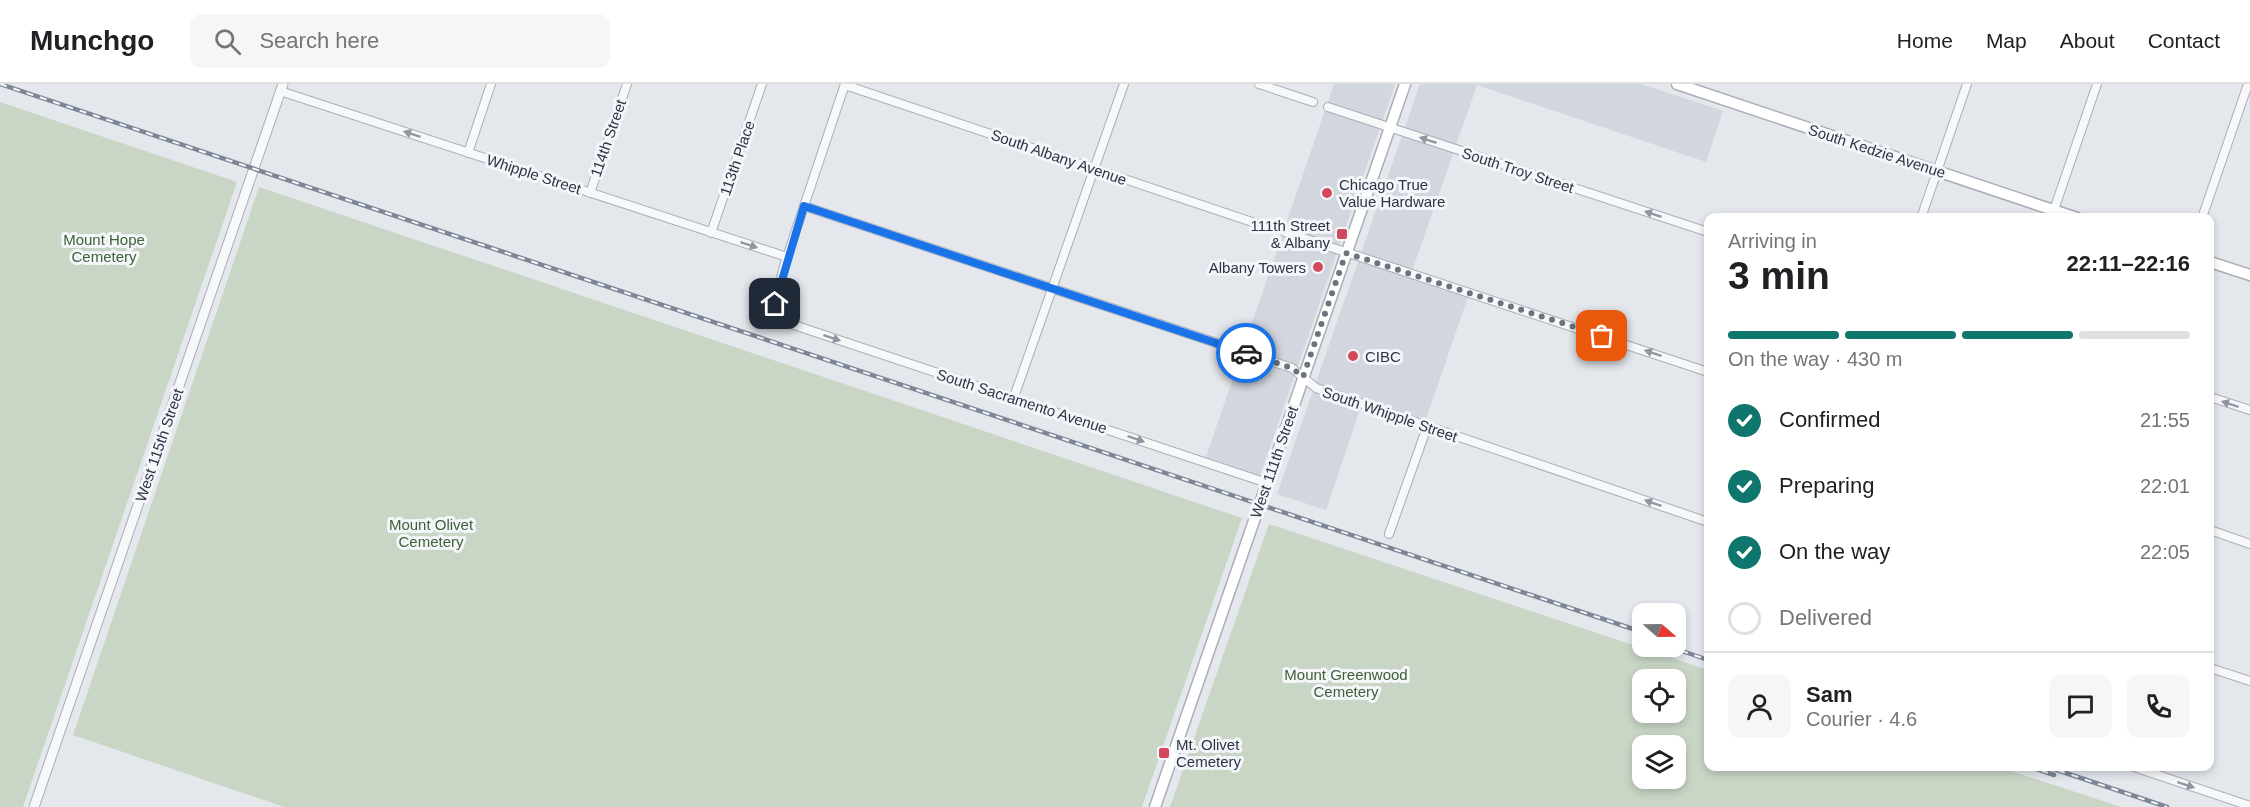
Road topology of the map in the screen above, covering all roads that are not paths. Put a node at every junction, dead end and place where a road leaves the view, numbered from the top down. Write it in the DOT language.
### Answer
graph roads {
  1 [pos="491,84"];
  2 [pos="627,84"];
  3 [pos="762,84"];
  4 [pos="845,84"];
  5 [pos="1124,84"];
  6 [pos="1259,84"];
  7 [pos="1405,84"];
  8 [pos="1967,84"];
  9 [pos="2097,84"];
  10 [pos="2248,84"];
  11 [pos="1683,85"];
  12 [pos="282,88"];
  13 [pos="1313,102"];
  14 [pos="1328,107"];
  15 [pos="1390,128"];
  16 [pos="468,153"];
  17 [pos="1094,168"];
  18 [pos="1937,171"];
  19 [pos="590,193"];
  20 [pos="804,206"];
  21 [pos="2054,210"];
  22 [pos="1923,213"];
  23 [pos="2063,213"];
  24 [pos="2204,213"];
  25 [pos="1273,229"];
  26 [pos="1704,231"];
  27 [pos="1285,232"];
  28 [pos="711,233"];
  29 [pos="1346,253"];
  30 [pos="787,257"];
  31 [pos="2214,263"];
  32 [pos="2250,275"];
  33 [pos="1052,288"];
  34 [pos="1704,371"];
  35 [pos="1303,377"];
  36 [pos="1014,397"];
  37 [pos="2214,398"];
  38 [pos="2250,410"];
  39 [pos="1426,427"];
  40 [pos="1268,483"];
  41 [pos="1704,521"];
  42 [pos="2214,531"];
  43 [pos="1389,534"];
  44 [pos="2250,544"];
  45 [pos="2214,669"];
  46 [pos="2250,681"];
  47 [pos="2146,771"];
  48 [pos="38,806"];
  49 [pos="2250,806"];
  50 [pos="1155,807"];
  1 -- 16 [label="street"];
  2 -- 19 [label="street, 114th Street"];
  3 -- 28 [label="street, 113th Place"];
  4 -- 17 [label="street, South Albany Avenue"];
  4 -- 20 [label="street"];
  5 -- 17 [label="street"];
  6 -- 13 [label="street"];
  7 -- 15 [label="main road, West 111th Street"];
  8 -- 18 [label="street"];
  9 -- 21 [label="street"];
  10 -- 24 [label="street"];
  11 -- 18 [label="main road, South Kedzie Avenue"];
  16 -- 12 [label="street, Whipple Street, one-way"];
  12 -- 48 [label="street, West 115th Street"];
  14 -- 15 [label="street, South Troy Street"];
  26 -- 15 [label="street, South Troy Street, one-way"];
  15 -- 29 [label="main road, West 111th Street"];
  16 -- 19 [label="street, Whipple Street"];
  17 -- 25 [label="street, South Albany Avenue"];
  17 -- 33 [label="street"];
  18 -- 21 [label="main road, South Kedzie Avenue"];
  18 -- 22 [label="street"];
  19 -- 28 [label="street, Whipple Street"];
  20 -- 30 [label="street"];
  20 -- 33 [label="street, South Whipple Street"];
  21 -- 23 [label="main road, South Kedzie Avenue"];
  27 -- 29 [label="street"];
  28 -- 30 [label="street, Whipple Street, one-way"];
  34 -- 29 [label="street, one-way"];
  29 -- 35 [label="main road, West 111th Street"];
  30 -- 36 [label="street, South Sacramento Avenue, one-way"];
  31 -- 32 [label="main road"];
  33 -- 35 [label="street, South Whipple Street"];
  33 -- 36 [label="street"];
  35 -- 39 [label="street, South Whipple Street"];
  35 -- 40 [label="main road, West 111th Street"];
  36 -- 40 [label="street, South Sacramento Avenue, one-way"];
  38 -- 37 [label="street, one-way"];
  41 -- 39 [label="street, South Whipple Street, one-way"];
  39 -- 43 [label="street"];
  40 -- 50 [label="main road, West 111th Street"];
  42 -- 44 [label="street"];
  45 -- 46 [label="street"];
  47 -- 49 [label="street, one-way"];
}
